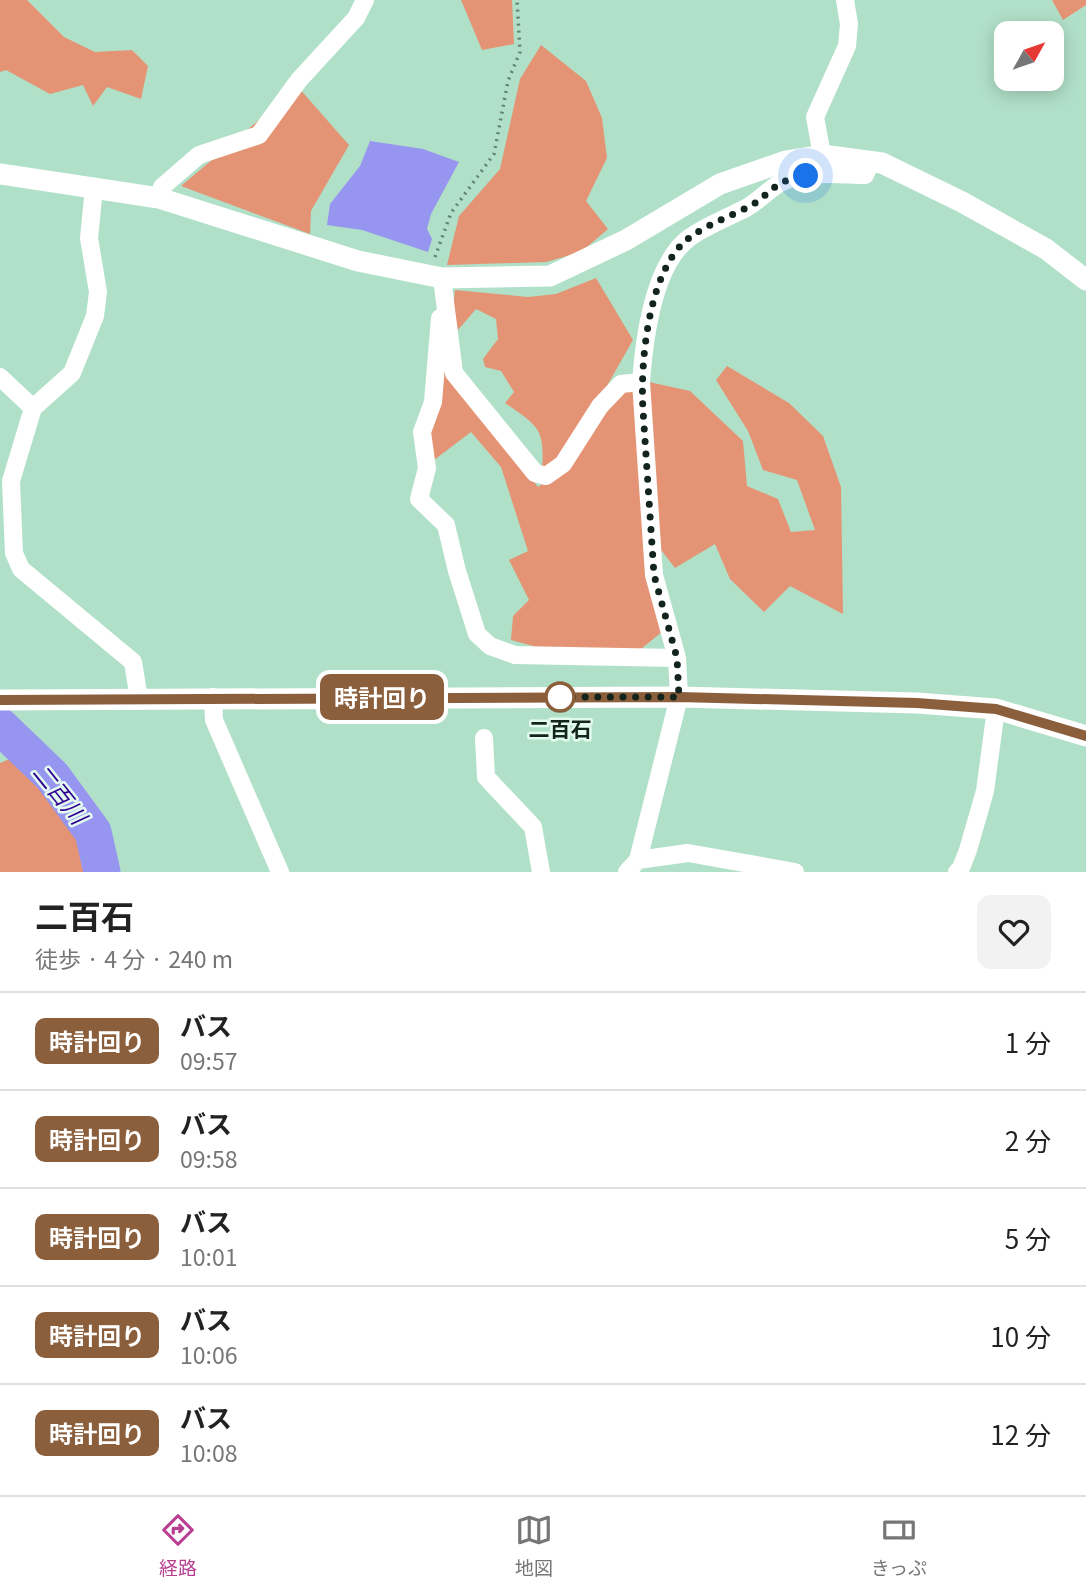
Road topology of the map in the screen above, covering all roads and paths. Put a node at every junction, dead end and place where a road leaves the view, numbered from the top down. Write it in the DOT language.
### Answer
graph roads {
  1 [pos="365,0"];
  2 [pos="517,0"];
  3 [pos="845,0"];
  4 [pos="821,155"];
  5 [pos="871,162"];
  6 [pos="0,174"];
  7 [pos="94,188"];
  8 [pos="159,198"];
  9 [pos="442,278"];
  10 [pos="1086,280"];
  11 [pos="446,311"];
  12 [pos="0,377"];
  13 [pos="641,382"];
  14 [pos="33,408"];
  15 [pos="677,658"];
  16 [pos="213,697"];
  17 [pos="679,697"];
  18 [pos="139,699"];
  19 [pos="0,700"];
  20 [pos="996,709"];
  21 [pos="1086,736"];
  22 [pos="485,738"];
  23 [pos="632,866"];
  24 [pos="280,872"];
  25 [pos="541,872"];
  26 [pos="795,872"];
  27 [pos="957,872"];
  1 -- 8 [label="street"];
  2 -- 9 [label="path"];
  3 -- 4 [label="street"];
  4 -- 5 [label="street"];
  4 -- 9 [label="street"];
  5 -- 10 [label="street"];
  5 -- 13 [label="street"];
  6 -- 7 [label="street"];
  7 -- 8 [label="street"];
  7 -- 14 [label="street"];
  8 -- 9 [label="street"];
  9 -- 11 [label="street"];
  11 -- 13 [label="street"];
  11 -- 15 [label="street"];
  12 -- 14 [label="street"];
  13 -- 15 [label="street"];
  14 -- 18 [label="street"];
  15 -- 17 [label="street"];
  16 -- 17 [label="street"];
  16 -- 18 [label="street"];
  16 -- 24 [label="street"];
  17 -- 20 [label="street"];
  17 -- 23 [label="street"];
  18 -- 19 [label="street"];
  20 -- 21 [label="street"];
  20 -- 27 [label="street"];
  22 -- 25 [label="street"];
  23 -- 26 [label="street"];
}
